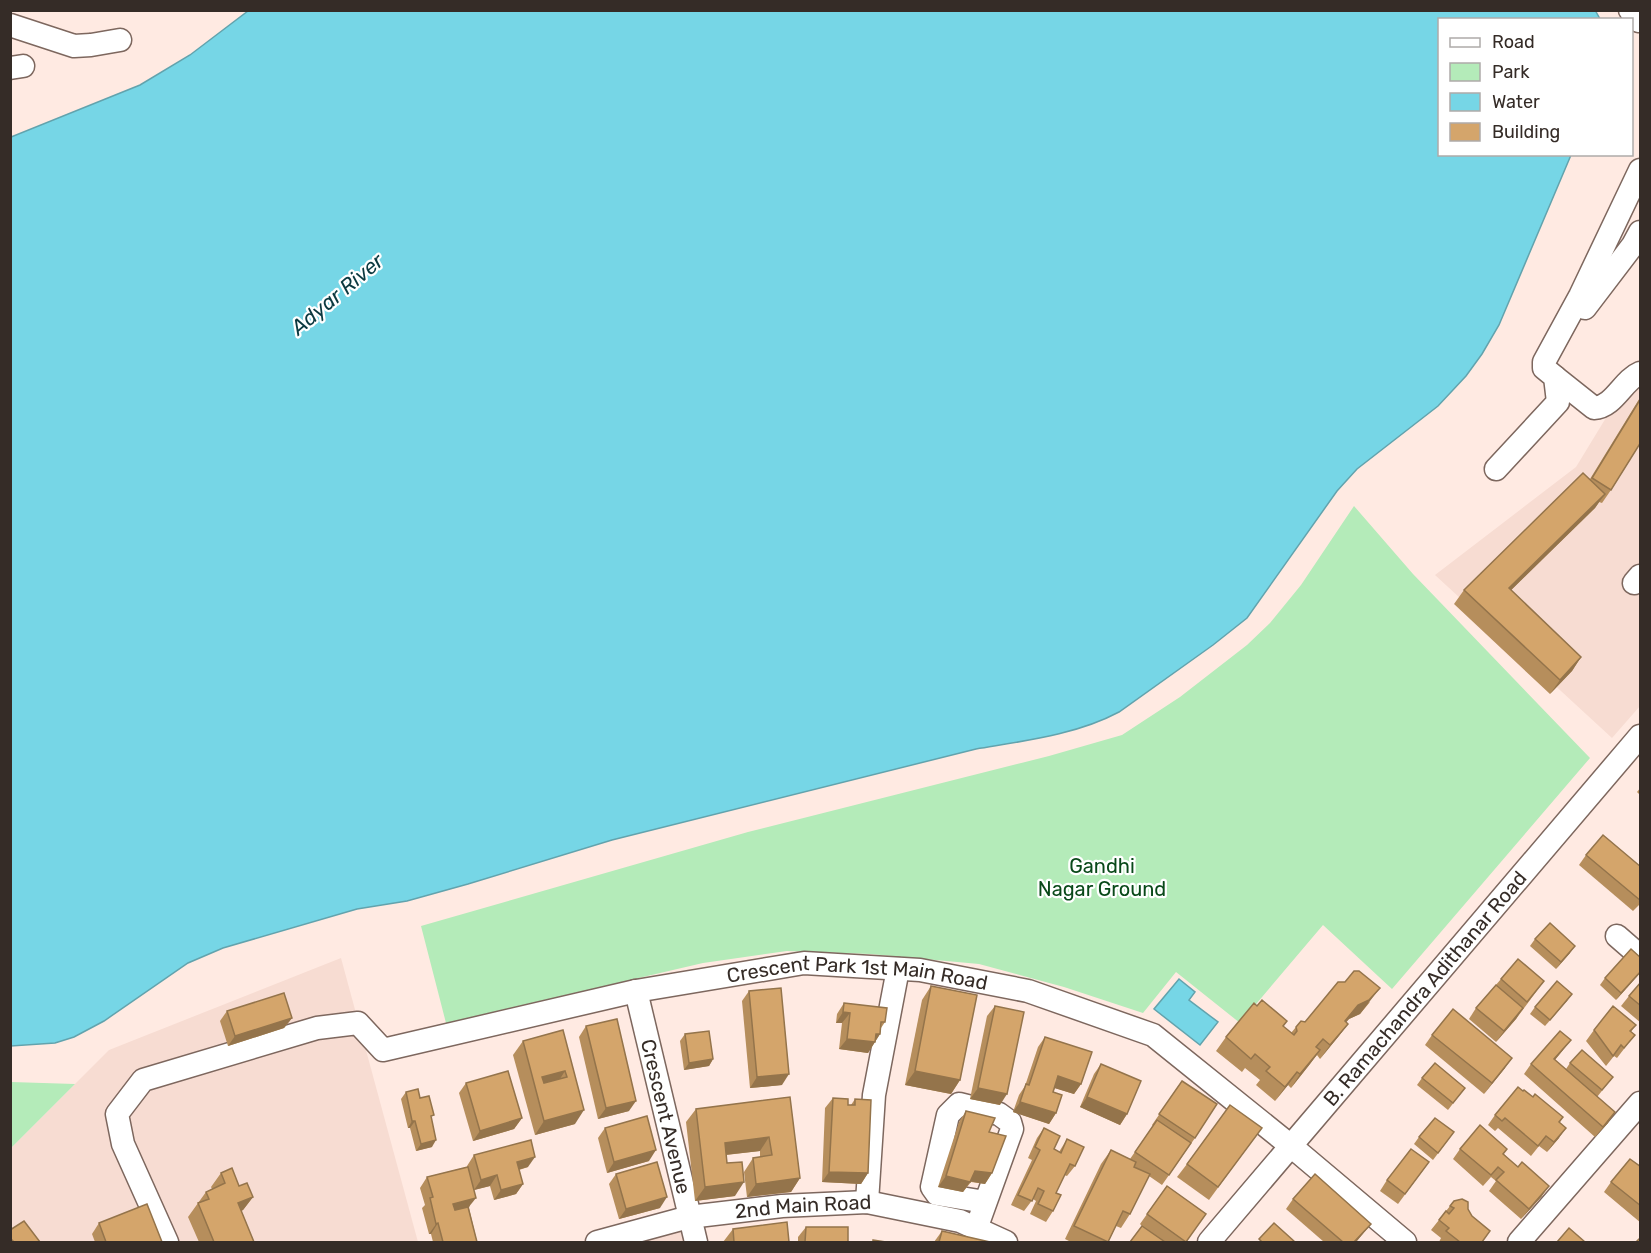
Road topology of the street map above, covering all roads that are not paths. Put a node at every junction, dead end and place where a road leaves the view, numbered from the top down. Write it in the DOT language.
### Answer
graph roads {
  1 [pos="10,25"];
  2 [pos="120,40"];
  3 [pos="1641,170"];
  4 [pos="1641,232"];
  5 [pos="1549,370"];
  6 [pos="1641,373"];
  7 [pos="1496,469"];
  8 [pos="1641,736"];
  9 [pos="1617,936"];
  10 [pos="1641,956"];
  11 [pos="898,969"];
  12 [pos="636,991"];
  13 [pos="1641,1103"];
  14 [pos="1291,1146"];
  15 [pos="867,1202"];
  16 [pos="985,1202"];
  17 [pos="688,1217"];
  18 [pos="976,1228"];
  19 [pos="167,1242"];
  20 [pos="597,1242"];
  21 [pos="696,1242"];
  22 [pos="1006,1242"];
  23 [pos="1209,1242"];
  24 [pos="1405,1242"];
  25 [pos="1519,1242"];
  1 -- 2 [label="street"];
  3 -- 5 [label="street"];
  4 -- 5 [label="street"];
  5 -- 6 [label="street"];
  5 -- 7 [label="street"];
  8 -- 14 [label="street, B. Ramachandra Adithanar Road"];
  9 -- 10 [label="street"];
  11 -- 12 [label="street, Crescent Park 1st Main Road"];
  11 -- 14 [label="street, Crescent Park 1st Main Road"];
  11 -- 15 [label="street"];
  12 -- 17 [label="street, Crescent Avenue"];
  12 -- 19 [label="street, Crescent Park 1st Main Road"];
  13 -- 25 [label="street"];
  14 -- 23 [label="street, B. Ramachandra Adithanar Road"];
  14 -- 24 [label="street, Crescent Park 1st Main Road"];
  15 -- 17 [label="street, 2nd Main Road"];
  15 -- 18 [label="street, 2nd Main Road"];
  16 -- 16 [label="street"];
  16 -- 18 [label="street"];
  17 -- 20 [label="street, 2nd Main Road"];
  17 -- 21 [label="street, Crescent Avenue"];
  18 -- 22 [label="street, 2nd Main Road"];
}
